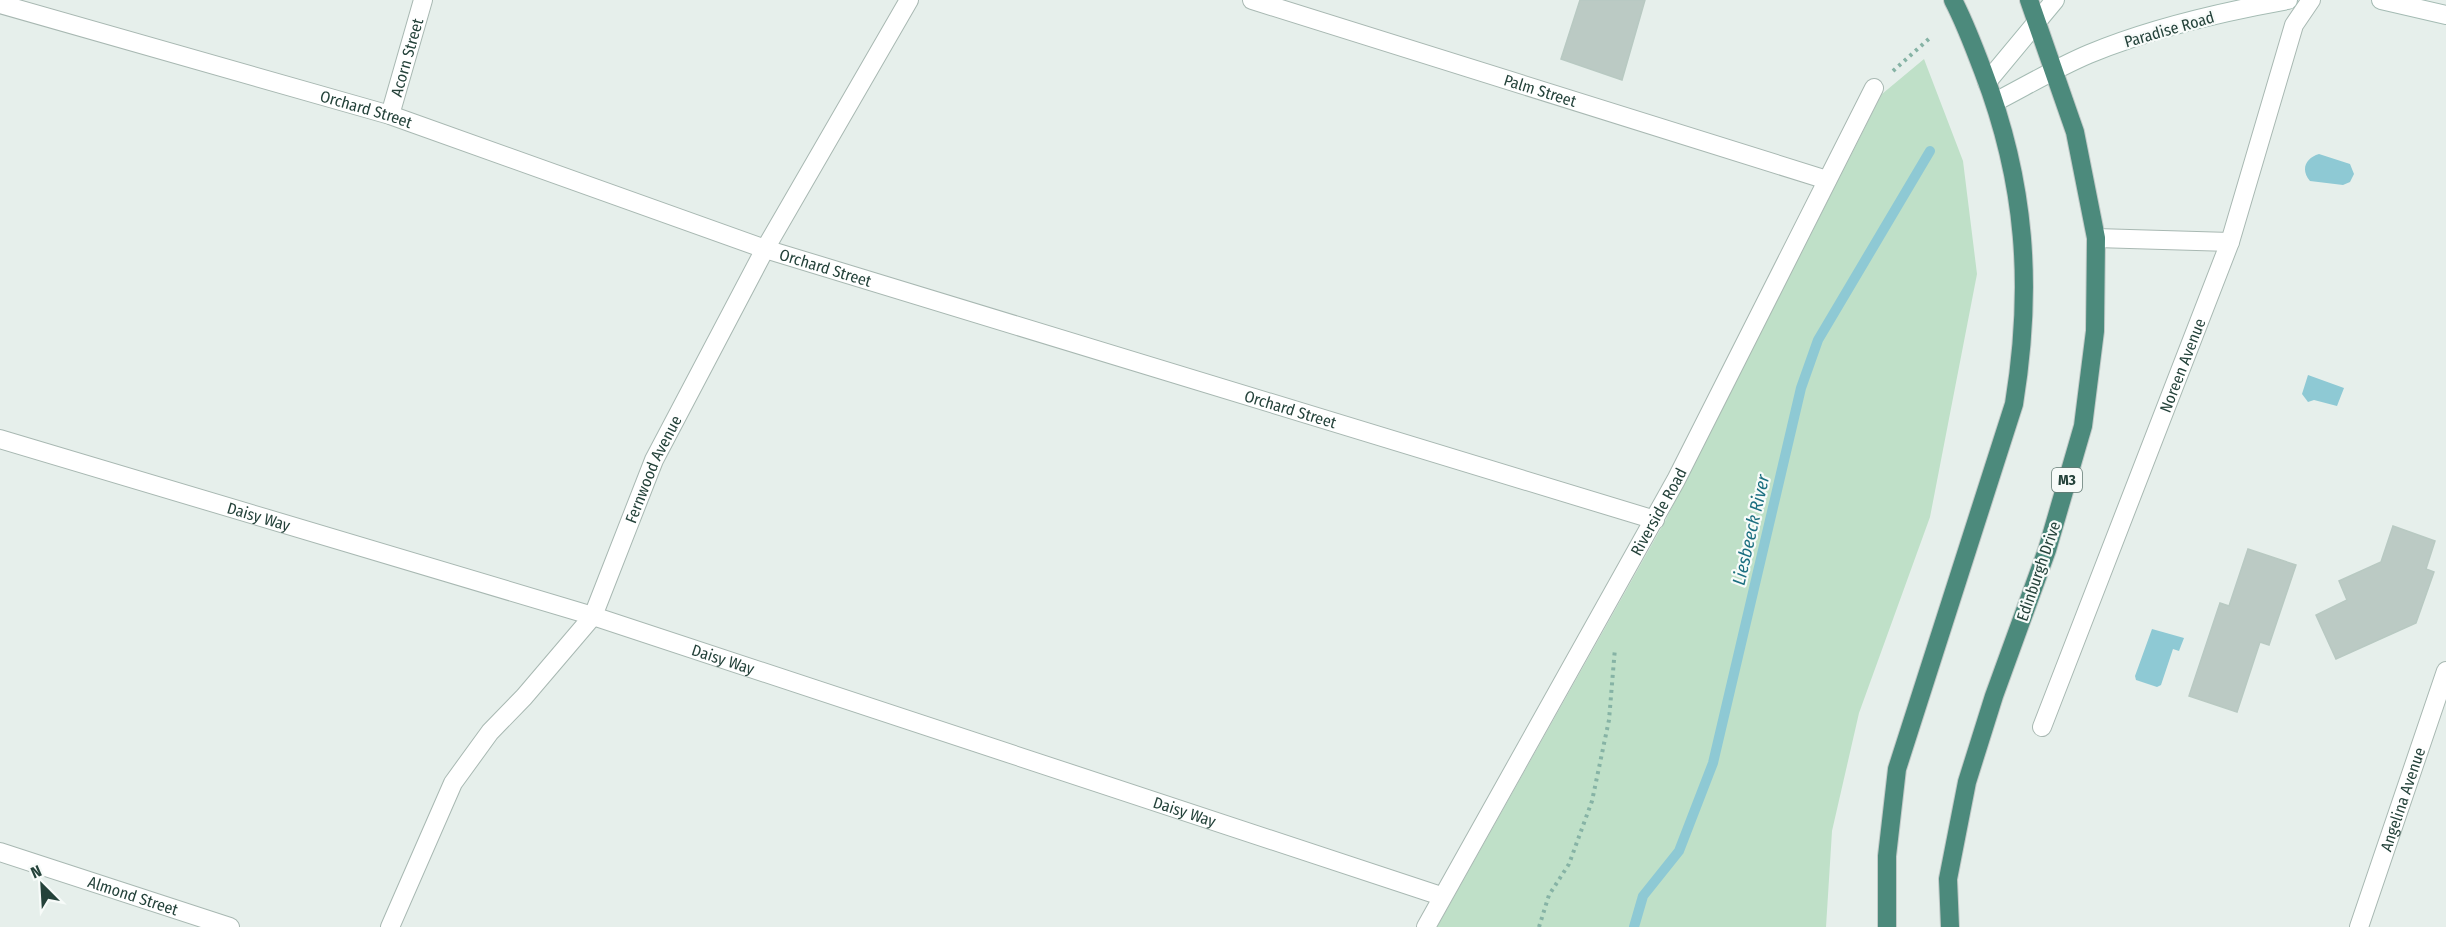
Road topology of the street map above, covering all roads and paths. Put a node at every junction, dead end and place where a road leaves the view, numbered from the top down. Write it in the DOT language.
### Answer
graph roads {
  1 [pos="423,0"];
  2 [pos="909,0"];
  3 [pos="1252,0"];
  4 [pos="1953,0"];
  5 [pos="2029,0"];
  6 [pos="2055,0"];
  7 [pos="2288,0"];
  8 [pos="2311,0"];
  9 [pos="2381,0"];
  10 [pos="0,4"];
  11 [pos="2446,15"];
  12 [pos="2038,21"];
  13 [pos="1932,36"];
  14 [pos="2055,70"];
  15 [pos="1987,82"];
  16 [pos="1874,88"];
  17 [pos="1995,102"];
  18 [pos="390,115"];
  19 [pos="1827,180"];
  20 [pos="2096,238"];
  21 [pos="2229,242"];
  22 [pos="765,249"];
  23 [pos="0,439"];
  24 [pos="1655,519"];
  25 [pos="593,616"];
  26 [pos="1615,643"];
  27 [pos="2446,670"];
  28 [pos="2042,727"];
  29 [pos="0,852"];
  30 [pos="1441,896"];
  31 [pos="230,927"];
  32 [pos="390,927"];
  33 [pos="1426,927"];
  34 [pos="1539,927"];
  35 [pos="1887,927"];
  36 [pos="1950,927"];
  37 [pos="2358,927"];
  1 -- 18 [label="street, Acorn Street"];
  2 -- 22 [label="street, Fernwood Avenue"];
  3 -- 19 [label="street, Palm Street"];
  4 -- 15 [label="highway"];
  5 -- 12 [label="highway, M3"];
  6 -- 12 [label="street"];
  7 -- 14 [label="street, Paradise Road"];
  8 -- 21 [label="street, Noreen Avenue"];
  9 -- 11 [label="street"];
  10 -- 18 [label="street, Orchard Street"];
  12 -- 14 [label="highway, M3"];
  12 -- 15 [label="street"];
  13 -- 16 [label="path"];
  14 -- 17 [label="street, Paradise Road"];
  14 -- 20 [label="highway, Edinburgh Drive / M3"];
  15 -- 17 [label="highway"];
  16 -- 19 [label="street, Riverside Road"];
  17 -- 35 [label="highway"];
  18 -- 22 [label="street, Orchard Street"];
  19 -- 24 [label="street, Riverside Road"];
  20 -- 21 [label="street"];
  20 -- 36 [label="highway, Edinburgh Drive / M3"];
  21 -- 28 [label="street, Noreen Avenue"];
  22 -- 24 [label="street, Orchard Street"];
  22 -- 25 [label="street, Fernwood Avenue"];
  23 -- 25 [label="street, Daisy Way"];
  24 -- 30 [label="street, Riverside Road"];
  25 -- 30 [label="street, Daisy Way"];
  25 -- 32 [label="street, Fernwood Avenue"];
  26 -- 34 [label="path"];
  27 -- 37 [label="street, Angelina Avenue"];
  29 -- 31 [label="street, Almond Street"];
  30 -- 33 [label="street, Riverside Road"];
}
